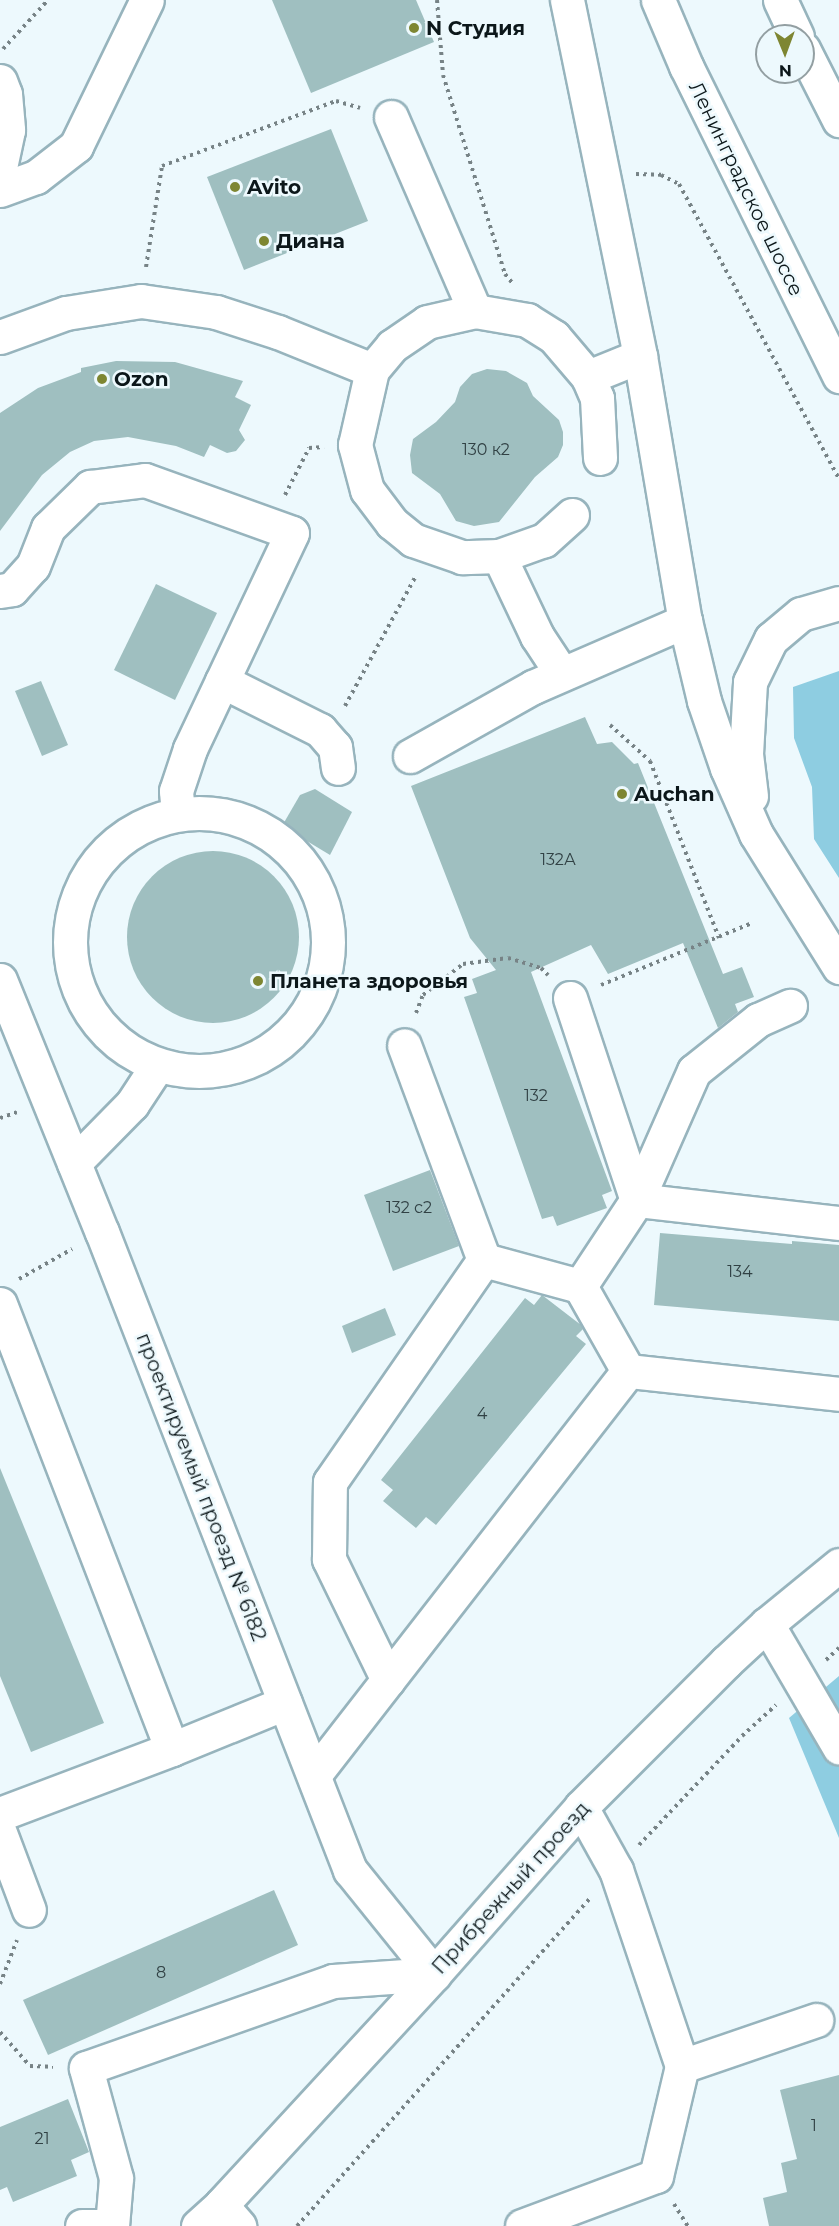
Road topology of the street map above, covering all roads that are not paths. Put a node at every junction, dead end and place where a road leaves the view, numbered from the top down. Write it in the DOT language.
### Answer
graph roads {
  1 [pos="147,0"];
  2 [pos="567,0"];
  3 [pos="658,0"];
  4 [pos="780,0"];
  5 [pos="791,24"];
  6 [pos="815,73"];
  7 [pos="0,81"];
  8 [pos="391,117"];
  9 [pos="839,120"];
  10 [pos="0,167"];
  11 [pos="0,190"];
  12 [pos="475,311"];
  13 [pos="0,337"];
  14 [pos="640,356"];
  15 [pos="372,370"];
  16 [pos="588,376"];
  17 [pos="839,376"];
  18 [pos="600,458"];
  19 [pos="572,515"];
  20 [pos="499,556"];
  21 [pos="0,591"];
  22 [pos="839,603"];
  23 [pos="685,621"];
  24 [pos="562,674"];
  25 [pos="222,681"];
  26 [pos="332,753"];
  27 [pos="410,756"];
  28 [pos="178,812"];
  29 [pos="756,834"];
  30 [pos="839,967"];
  31 [pos="0,980"];
  32 [pos="570,998"];
  33 [pos="790,1006"];
  34 [pos="404,1045"];
  35 [pos="157,1066"];
  36 [pos="74,1163"];
  37 [pos="637,1200"];
  38 [pos="839,1223"];
  39 [pos="484,1260"];
  40 [pos="580,1286"];
  41 [pos="5,1294"];
  42 [pos="628,1371"];
  43 [pos="839,1394"];
  44 [pos="839,1565"];
  45 [pos="767,1624"];
  46 [pos="388,1680"];
  47 [pos="285,1703"];
  48 [pos="839,1747"];
  49 [pos="172,1749"];
  50 [pos="314,1775"];
  51 [pos="581,1807"];
  52 [pos="0,1814"];
  53 [pos="0,1833"];
  54 [pos="29,1910"];
  55 [pos="434,1974"];
  56 [pos="816,2020"];
  57 [pos="682,2066"];
  58 [pos="219,2219"];
  59 [pos="82,2226"];
  60 [pos="98,2226"];
  61 [pos="112,2226"];
  62 [pos="522,2226"];
  1 -- 11 [label="street"];
  2 -- 14 [label="street"];
  3 -- 17 [label="street, Ленинградское шоссе"];
  4 -- 5 [label="street"];
  6 -- 9 [label="street"];
  7 -- 10 [label="street"];
  8 -- 12 [label="street"];
  12 -- 15 [label="street"];
  12 -- 16 [label="street"];
  13 -- 15 [label="street"];
  14 -- 16 [label="street"];
  14 -- 23 [label="street"];
  15 -- 20 [label="street"];
  16 -- 18 [label="street"];
  19 -- 20 [label="street"];
  20 -- 24 [label="street"];
  21 -- 25 [label="street"];
  22 -- 29 [label="street"];
  23 -- 24 [label="street"];
  23 -- 29 [label="street"];
  24 -- 27 [label="street"];
  25 -- 26 [label="street"];
  25 -- 28 [label="street"];
  28 -- 35 [label="street"];
  28 -- 35 [label="street"];
  29 -- 30 [label="street"];
  31 -- 36 [label="street, проектируемый проезд № 6182"];
  32 -- 37 [label="street"];
  33 -- 37 [label="street"];
  34 -- 39 [label="street"];
  35 -- 36 [label="street"];
  36 -- 47 [label="street, проектируемый проезд № 6182"];
  37 -- 38 [label="street"];
  37 -- 40 [label="street"];
  39 -- 40 [label="street"];
  39 -- 46 [label="street"];
  40 -- 42 [label="street"];
  41 -- 49 [label="street"];
  42 -- 43 [label="street"];
  42 -- 46 [label="street"];
  44 -- 45 [label="street, Прибрежный проезд"];
  45 -- 48 [label="street"];
  45 -- 51 [label="street, Прибрежный проезд"];
  46 -- 50 [label="street"];
  47 -- 49 [label="street"];
  47 -- 50 [label="street, проектируемый проезд № 6182"];
  49 -- 52 [label="street"];
  50 -- 55 [label="street, проектируемый проезд № 6182"];
  51 -- 55 [label="street, Прибрежный проезд"];
  51 -- 57 [label="street"];
  53 -- 54 [label="street"];
  55 -- 58 [label="street, Прибрежный проезд"];
  55 -- 61 [label="street"];
  56 -- 57 [label="street"];
  57 -- 62 [label="street"];
  59 -- 60 [label="street"];
}
